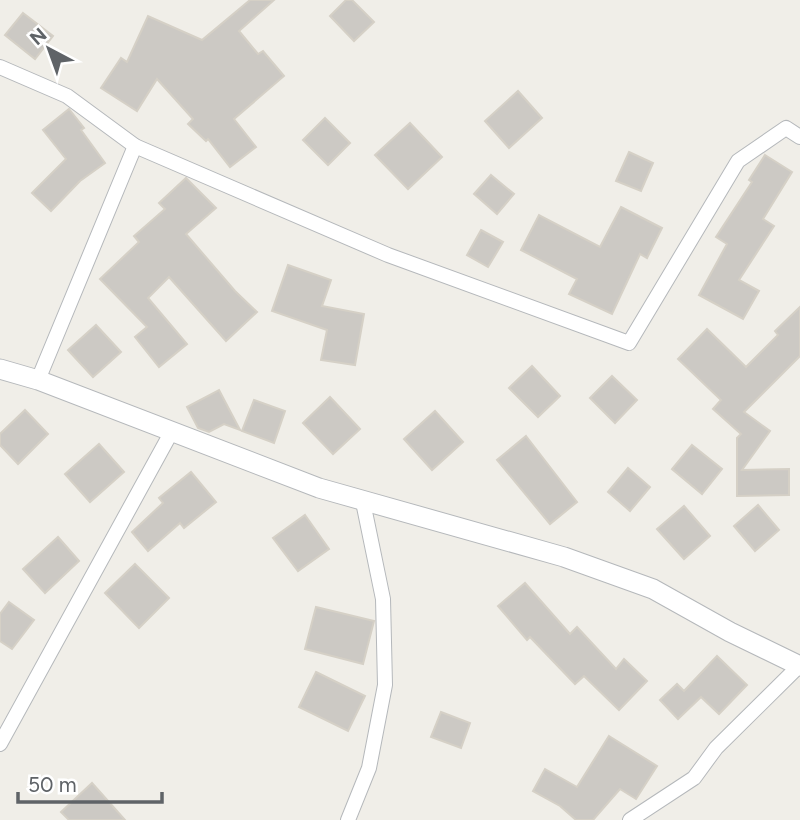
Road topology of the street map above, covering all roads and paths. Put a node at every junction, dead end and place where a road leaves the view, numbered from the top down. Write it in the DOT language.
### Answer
graph roads {
  1 [pos="0,67"];
  2 [pos="800,137"];
  3 [pos="135,146"];
  4 [pos="0,369"];
  5 [pos="38,380"];
  6 [pos="172,431"];
  7 [pos="363,502"];
  8 [pos="799,666"];
  9 [pos="0,744"];
  10 [pos="348,820"];
  11 [pos="630,820"];
  1 -- 3 [label="street"];
  2 -- 3 [label="street"];
  3 -- 5 [label="street"];
  4 -- 5 [label="street"];
  5 -- 6 [label="street"];
  6 -- 7 [label="street"];
  6 -- 9 [label="street"];
  7 -- 8 [label="street"];
  7 -- 10 [label="street"];
  8 -- 11 [label="street"];
}
